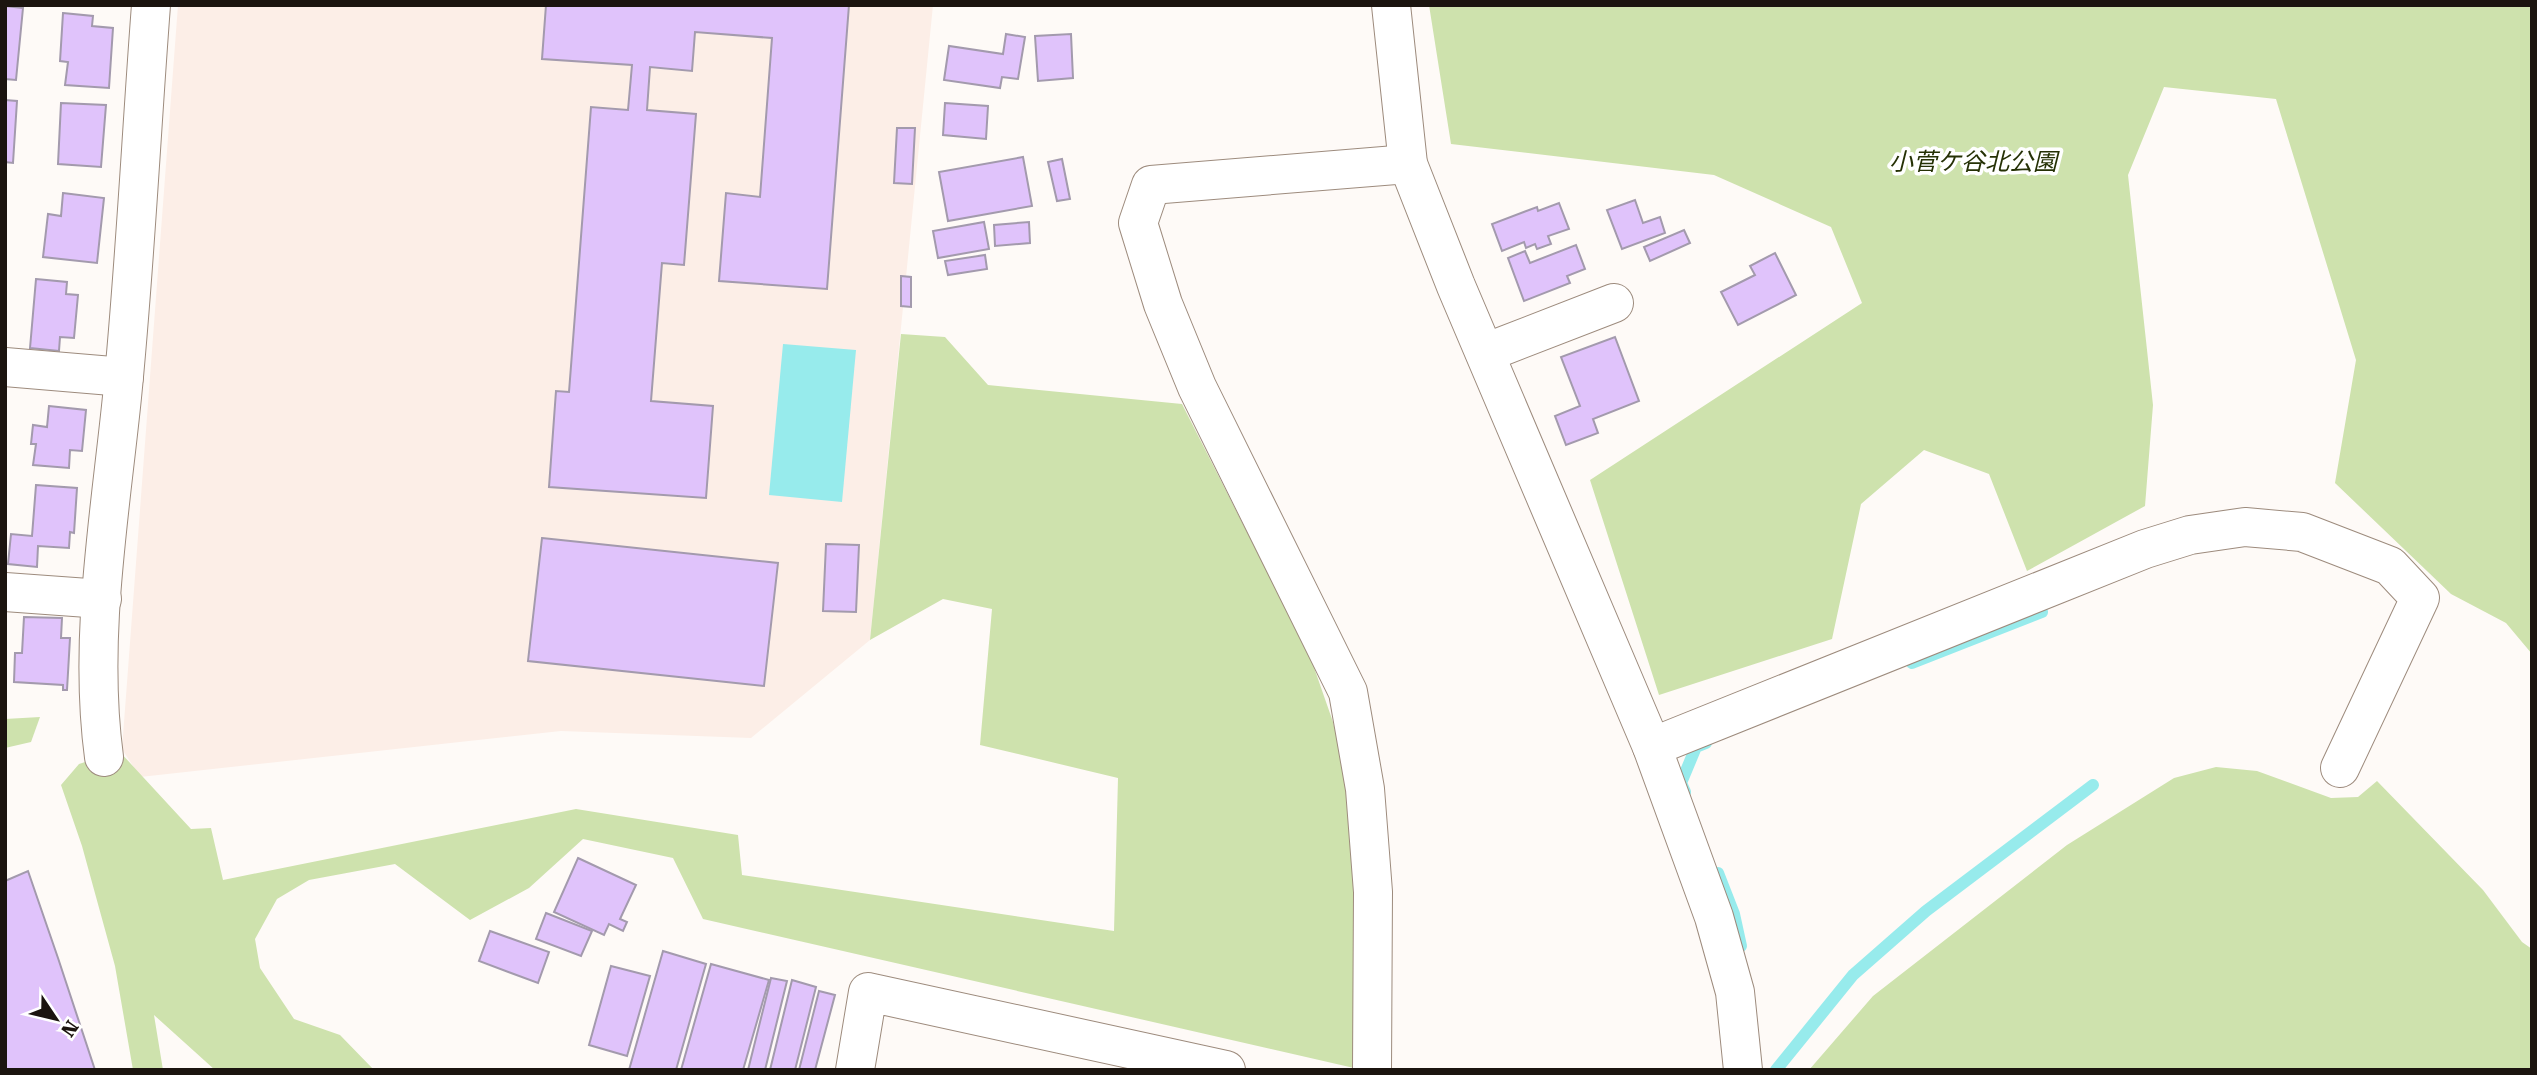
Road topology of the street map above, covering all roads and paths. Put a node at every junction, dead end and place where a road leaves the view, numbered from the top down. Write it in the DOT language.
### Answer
graph roads {
  1 [pos="151,5"];
  2 [pos="1391,5"];
  3 [pos="1408,164"];
  4 [pos="1614,303"];
  5 [pos="1485,353"];
  6 [pos="5,367"];
  7 [pos="124,377"];
  8 [pos="5,592"];
  9 [pos="102,599"];
  10 [pos="1652,747"];
  11 [pos="104,757"];
  12 [pos="2340,768"];
  13 [pos="855,1070"];
  14 [pos="1226,1070"];
  15 [pos="1372,1070"];
  16 [pos="1743,1070"];
  1 -- 7 [label="street"];
  2 -- 3 [label="street"];
  3 -- 5 [label="street"];
  3 -- 15 [label="street"];
  4 -- 5 [label="street"];
  5 -- 10 [label="street"];
  6 -- 7 [label="street"];
  7 -- 9 [label="street"];
  8 -- 9 [label="street"];
  9 -- 11 [label="street"];
  10 -- 12 [label="street"];
  10 -- 16 [label="street"];
  13 -- 14 [label="street"];
}
